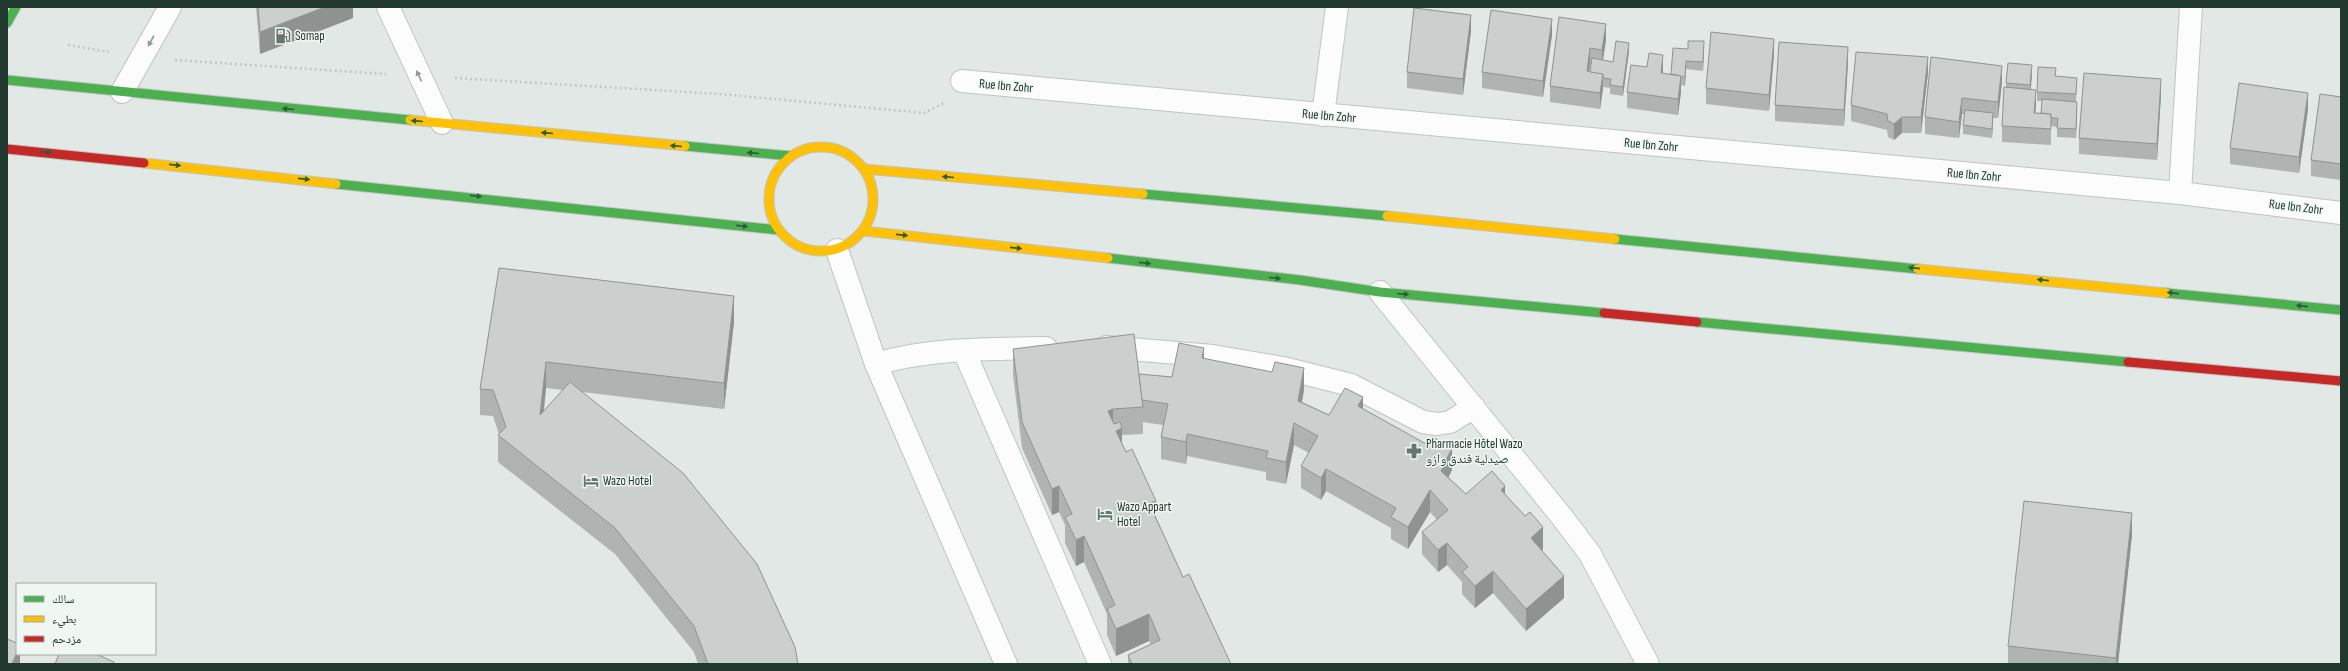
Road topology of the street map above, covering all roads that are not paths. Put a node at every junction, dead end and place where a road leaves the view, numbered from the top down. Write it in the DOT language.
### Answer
graph roads {
  1 [pos="16,7"];
  2 [pos="170,7"];
  3 [pos="388,7"];
  4 [pos="1336,7"];
  5 [pos="2190,7"];
  6 [pos="7,23"];
  7 [pos="7,80"];
  8 [pos="962,81"];
  9 [pos="122,92"];
  10 [pos="1323,115"];
  11 [pos="442,123"];
  12 [pos="7,148"];
  13 [pos="791,156"];
  14 [pos="864,169"];
  15 [pos="2180,193"];
  16 [pos="2341,213"];
  17 [pos="779,230"];
  18 [pos="864,231"];
  19 [pos="837,250"];
  20 [pos="1380,292"];
  21 [pos="2341,310"];
  22 [pos="964,351"];
  23 [pos="876,364"];
  24 [pos="2341,381"];
  25 [pos="1474,407"];
  26 [pos="1006,664"];
  27 [pos="1100,664"];
  28 [pos="1648,664"];
  1 -- 6 [label="main road"];
  2 -- 9 [label="street, one-way"];
  11 -- 3 [label="street, one-way"];
  4 -- 10 [label="street"];
  5 -- 15 [label="street"];
  7 -- 9 [label="main road"];
  8 -- 10 [label="street, Rue Ibn Zohr"];
  11 -- 9 [label="main road, one-way"];
  10 -- 15 [label="street, Rue Ibn Zohr"];
  13 -- 11 [label="main road, one-way"];
  12 -- 17 [label="main road, one-way"];
  13 -- 14 [label="main road"];
  13 -- 17 [label="main road"];
  14 -- 18 [label="main road"];
  21 -- 14 [label="main road, one-way"];
  15 -- 16 [label="street, Rue Ibn Zohr"];
  17 -- 19 [label="main road"];
  18 -- 19 [label="main road"];
  18 -- 20 [label="main road, one-way"];
  19 -- 23 [label="street"];
  20 -- 24 [label="main road, one-way"];
  20 -- 25 [label="street"];
  22 -- 23 [label="street"];
  22 -- 25 [label="street"];
  22 -- 27 [label="street"];
  23 -- 26 [label="street"];
  25 -- 28 [label="street"];
}
